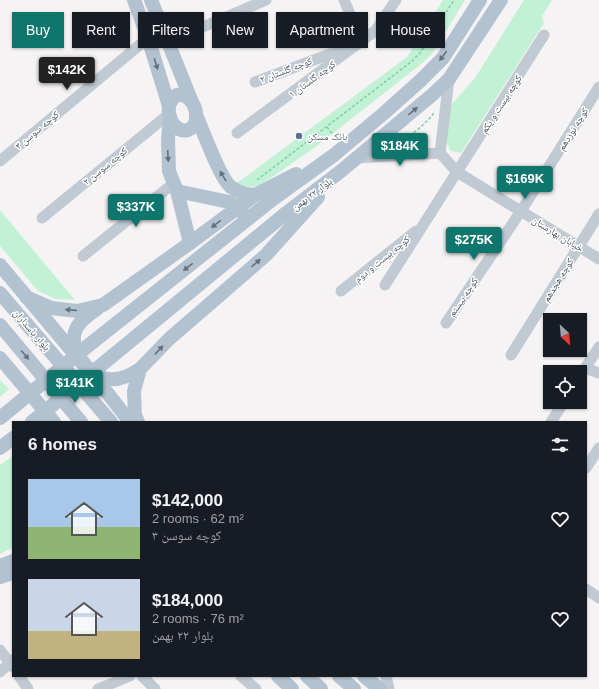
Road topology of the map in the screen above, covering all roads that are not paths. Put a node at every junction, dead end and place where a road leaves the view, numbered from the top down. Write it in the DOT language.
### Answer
graph roads {
  1 [pos="134,0"];
  2 [pos="151,0"];
  3 [pos="266,0"];
  4 [pos="344,0"];
  5 [pos="396,0"];
  6 [pos="480,0"];
  7 [pos="502,0"];
  8 [pos="138,12"];
  9 [pos="349,12"];
  10 [pos="204,27"];
  11 [pos="544,35"];
  12 [pos="368,37"];
  13 [pos="138,46"];
  14 [pos="151,48"];
  15 [pos="346,48"];
  16 [pos="354,48"];
  17 [pos="449,80"];
  18 [pos="255,82"];
  19 [pos="599,88"];
  20 [pos="194,109"];
  21 [pos="169,112"];
  22 [pos="237,134"];
  23 [pos="440,153"];
  24 [pos="334,155"];
  25 [pos="357,158"];
  26 [pos="0,161"];
  27 [pos="341,171"];
  28 [pos="456,172"];
  29 [pos="175,187"];
  30 [pos="254,189"];
  31 [pos="238,207"];
  32 [pos="521,212"];
  33 [pos="599,214"];
  34 [pos="42,218"];
  35 [pos="243,224"];
  36 [pos="423,226"];
  37 [pos="190,244"];
  38 [pos="579,246"];
  39 [pos="83,256"];
  40 [pos="599,259"];
  41 [pos="0,266"];
  42 [pos="385,285"];
  43 [pos="341,291"];
  44 [pos="0,293"];
  45 [pos="26,296"];
  46 [pos="103,305"];
  47 [pos="446,323"];
  48 [pos="0,325"];
  49 [pos="599,347"];
  50 [pos="511,355"];
  51 [pos="2,361"];
  52 [pos="140,370"];
  53 [pos="599,373"];
  54 [pos="559,409"];
  55 [pos="0,418"];
  56 [pos="33,421"];
  57 [pos="53,421"];
  58 [pos="80,421"];
  59 [pos="110,421"];
  60 [pos="129,421"];
  61 [pos="138,421"];
  62 [pos="552,421"];
  63 [pos="12,439"];
  64 [pos="0,448"];
  65 [pos="599,448"];
  66 [pos="587,466"];
  67 [pos="587,590"];
  68 [pos="599,598"];
  69 [pos="0,650"];
  70 [pos="12,663"];
  71 [pos="0,672"];
  72 [pos="20,677"];
  73 [pos="128,677"];
  74 [pos="143,677"];
  75 [pos="243,677"];
  76 [pos="279,677"];
  77 [pos="308,677"];
  78 [pos="340,677"];
  79 [pos="365,677"];
  80 [pos="386,677"];
  81 [pos="28,689"];
  82 [pos="98,689"];
  83 [pos="155,689"];
  84 [pos="256,689"];
  85 [pos="292,689"];
  86 [pos="321,689"];
  87 [pos="354,689"];
  88 [pos="380,689"];
  89 [pos="390,689"];
  1 -- 8 [label="main road"];
  2 -- 20 [label="main road"];
  3 -- 10 [label="street"];
  4 -- 9 [label="street"];
  5 -- 12 [label="street, کوچه گلستان ۱"];
  6 -- 24 [label="main road, بلوار ۲۲ بهمن, one-way"];
  7 -- 17 [label="main road, بلوار ۲۲ بهمن"];
  11 -- 28 [label="street, کوچه بیست و یکم"];
  13 -- 26 [label="street, کوچه سوسن ۳"];
  14 -- 21 [label="main road, one-way"];
  15 -- 18 [label="street, کوچه گلستان ۲"];
  16 -- 22 [label="street, کوچه گلستان ۱"];
  17 -- 23 [label="street"];
  25 -- 17 [label="main road, بلوار ۲۲ بهمن, one-way"];
  19 -- 32 [label="street, کوچه نوزدهم"];
  20 -- 21 [label="main road"];
  20 -- 21 [label="main road"];
  30 -- 20 [label="main road, one-way"];
  21 -- 29 [label="main road, one-way"];
  21 -- 34 [label="street, کوچه سوسن ۲"];
  23 -- 25 [label="street"];
  23 -- 28 [label="street, خیابان بهارستان"];
  24 -- 30 [label="main road"];
  24 -- 35 [label="main road, بلوار ۲۲ بهمن"];
  25 -- 27 [label="main road, بلوار ۲۲ بهمن"];
  52 -- 27 [label="main road, one-way"];
  27 -- 56 [label="main road, بلوار ۲۲ بهمن"];
  28 -- 32 [label="street, خیابان بهارستان"];
  28 -- 36 [label="street, کوچه بیست و دوم"];
  29 -- 31 [label="main road"];
  29 -- 37 [label="main road"];
  29 -- 39 [label="street"];
  30 -- 31 [label="main road"];
  31 -- 35 [label="main road"];
  31 -- 37 [label="main road, one-way"];
  32 -- 38 [label="street, خیابان بهارستان"];
  32 -- 47 [label="street, کوچه بیستم"];
  33 -- 38 [label="street, کوچه هجدهم"];
  35 -- 55 [label="main road, بلوار ۲۲ بهمن, one-way"];
  36 -- 42 [label="street, کوچه بیست و دوم"];
  36 -- 43 [label="street, کوچه بیست و دوم"];
  37 -- 46 [label="main road"];
  38 -- 40 [label="street, خیابان بهارستان"];
  38 -- 50 [label="street, کوچه هجدهم"];
  41 -- 45 [label="main road"];
  44 -- 59 [label="main road, بلوار پاسداران"];
  46 -- 45 [label="main road, one-way"];
  45 -- 60 [label="main road"];
  46 -- 52 [label="main road"];
  48 -- 58 [label="main road, بلوار پاسداران, one-way"];
  49 -- 53 [label="street"];
  51 -- 57 [label="main road"];
  52 -- 61 [label="main road"];
  54 -- 62 [label="street"];
  63 -- 64 [label="main road"];
  65 -- 66 [label="street"];
  67 -- 68 [label="street"];
  69 -- 70 [label="street"];
  70 -- 71 [label="street"];
  72 -- 81 [label="street"];
  73 -- 82 [label="street"];
  74 -- 83 [label="street"];
  75 -- 84 [label="street"];
  76 -- 85 [label="main road"];
  77 -- 86 [label="main road"];
  78 -- 87 [label="main road"];
  79 -- 88 [label="main road"];
  80 -- 89 [label="street"];
}
